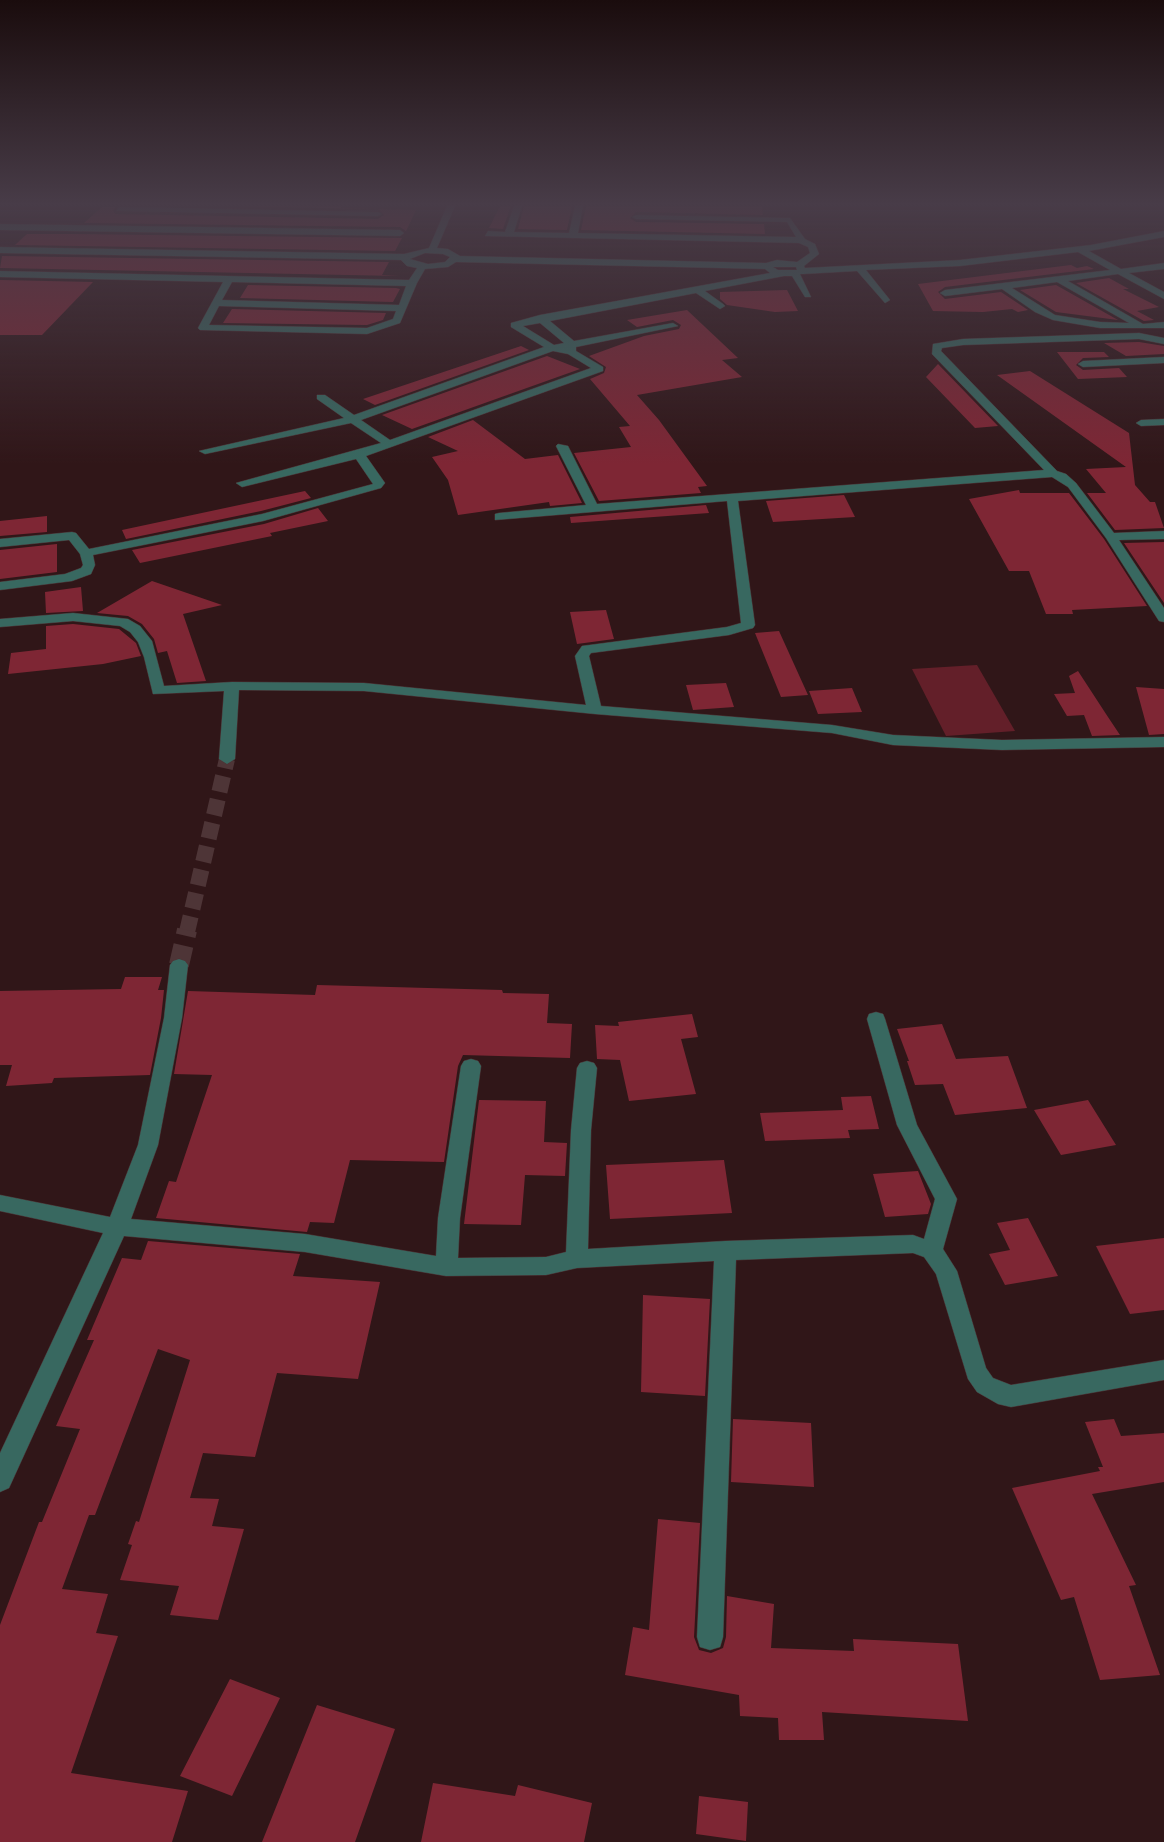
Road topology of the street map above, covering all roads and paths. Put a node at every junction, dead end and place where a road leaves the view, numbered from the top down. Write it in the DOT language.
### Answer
graph roads {
  1 [pos="223,292"];
  2 [pos="408,292"];
  3 [pos="680,292"];
  4 [pos="700,292"];
  5 [pos="807,292"];
  6 [pos="878,292"];
  7 [pos="955,292"];
  8 [pos="1012,292"];
  9 [pos="1081,292"];
  10 [pos="945,293"];
  11 [pos="808,295"];
  12 [pos="885,300"];
  13 [pos="217,303"];
  14 [pos="720,306"];
  15 [pos="401,307"];
  16 [pos="956,307"];
  17 [pos="658,315"];
  18 [pos="540,318"];
  19 [pos="1164,325"];
  20 [pos="673,326"];
  21 [pos="1143,327"];
  22 [pos="684,333"];
  23 [pos="1164,341"];
  24 [pos="552,348"];
  25 [pos="571,348"];
  26 [pos="1164,360"];
  27 [pos="1083,364"];
  28 [pos="321,397"];
  29 [pos="352,419"];
  30 [pos="1164,422"];
  31 [pos="1141,423"];
  32 [pos="389,444"];
  33 [pos="562,446"];
  34 [pos="205,451"];
  35 [pos="359,455"];
  36 [pos="1053,473"];
  37 [pos="242,483"];
  38 [pos="732,497"];
  39 [pos="593,508"];
  40 [pos="499,517"];
  41 [pos="1164,535"];
  42 [pos="1111,537"];
  43 [pos="0,543"];
  44 [pos="86,553"];
  45 [pos="0,586"];
  46 [pos="1164,618"];
  47 [pos="0,623"];
  48 [pos="232,686"];
  49 [pos="595,710"];
  50 [pos="1164,742"];
  51 [pos="227,759"];
  52 [pos="179,965"];
  53 [pos="876,1019"];
  54 [pos="471,1066"];
  55 [pos="587,1068"];
  56 [pos="0,1203"];
  57 [pos="117,1227"];
  58 [pos="725,1250"];
  59 [pos="932,1250"];
  60 [pos="577,1259"];
  61 [pos="446,1267"];
  62 [pos="1164,1370"];
  63 [pos="0,1480"];
  64 [pos="710,1637"];
  1 -- 13 [label="street"];
  2 -- 15 [label="street"];
  3 -- 18 [label="street"];
  4 -- 14 [label="street"];
  5 -- 11 [label="street"];
  6 -- 12 [label="street"];
  7 -- 10 [label="street"];
  8 -- 21 [label="street"];
  9 -- 21 [label="street"];
  10 -- 16 [label="street"];
  13 -- 15 [label="street"];
  13 -- 15 [label="street"];
  17 -- 20 [label="street"];
  18 -- 24 [label="street"];
  18 -- 25 [label="street"];
  19 -- 21 [label="street"];
  20 -- 22 [label="street"];
  20 -- 25 [label="street"];
  23 -- 36 [label="street"];
  24 -- 25 [label="street"];
  24 -- 29 [label="street"];
  25 -- 32 [label="street"];
  26 -- 27 [label="street"];
  28 -- 29 [label="street"];
  29 -- 32 [label="street"];
  29 -- 34 [label="street"];
  30 -- 31 [label="street"];
  32 -- 35 [label="street"];
  33 -- 39 [label="street"];
  35 -- 37 [label="street"];
  35 -- 44 [label="street"];
  36 -- 38 [label="street"];
  36 -- 42 [label="street"];
  38 -- 39 [label="street"];
  38 -- 49 [label="street"];
  39 -- 40 [label="street"];
  41 -- 42 [label="street"];
  42 -- 46 [label="street"];
  43 -- 44 [label="street"];
  44 -- 45 [label="street"];
  47 -- 48 [label="street"];
  48 -- 49 [label="street"];
  48 -- 51 [label="street"];
  49 -- 50 [label="street"];
  52 -- 57 [label="street"];
  53 -- 59 [label="street"];
  54 -- 61 [label="street"];
  55 -- 60 [label="street"];
  56 -- 57 [label="street"];
  57 -- 61 [label="street"];
  57 -- 63 [label="street"];
  58 -- 59 [label="street"];
  58 -- 60 [label="street"];
  58 -- 64 [label="street"];
  59 -- 62 [label="street"];
  60 -- 61 [label="street"];
}
